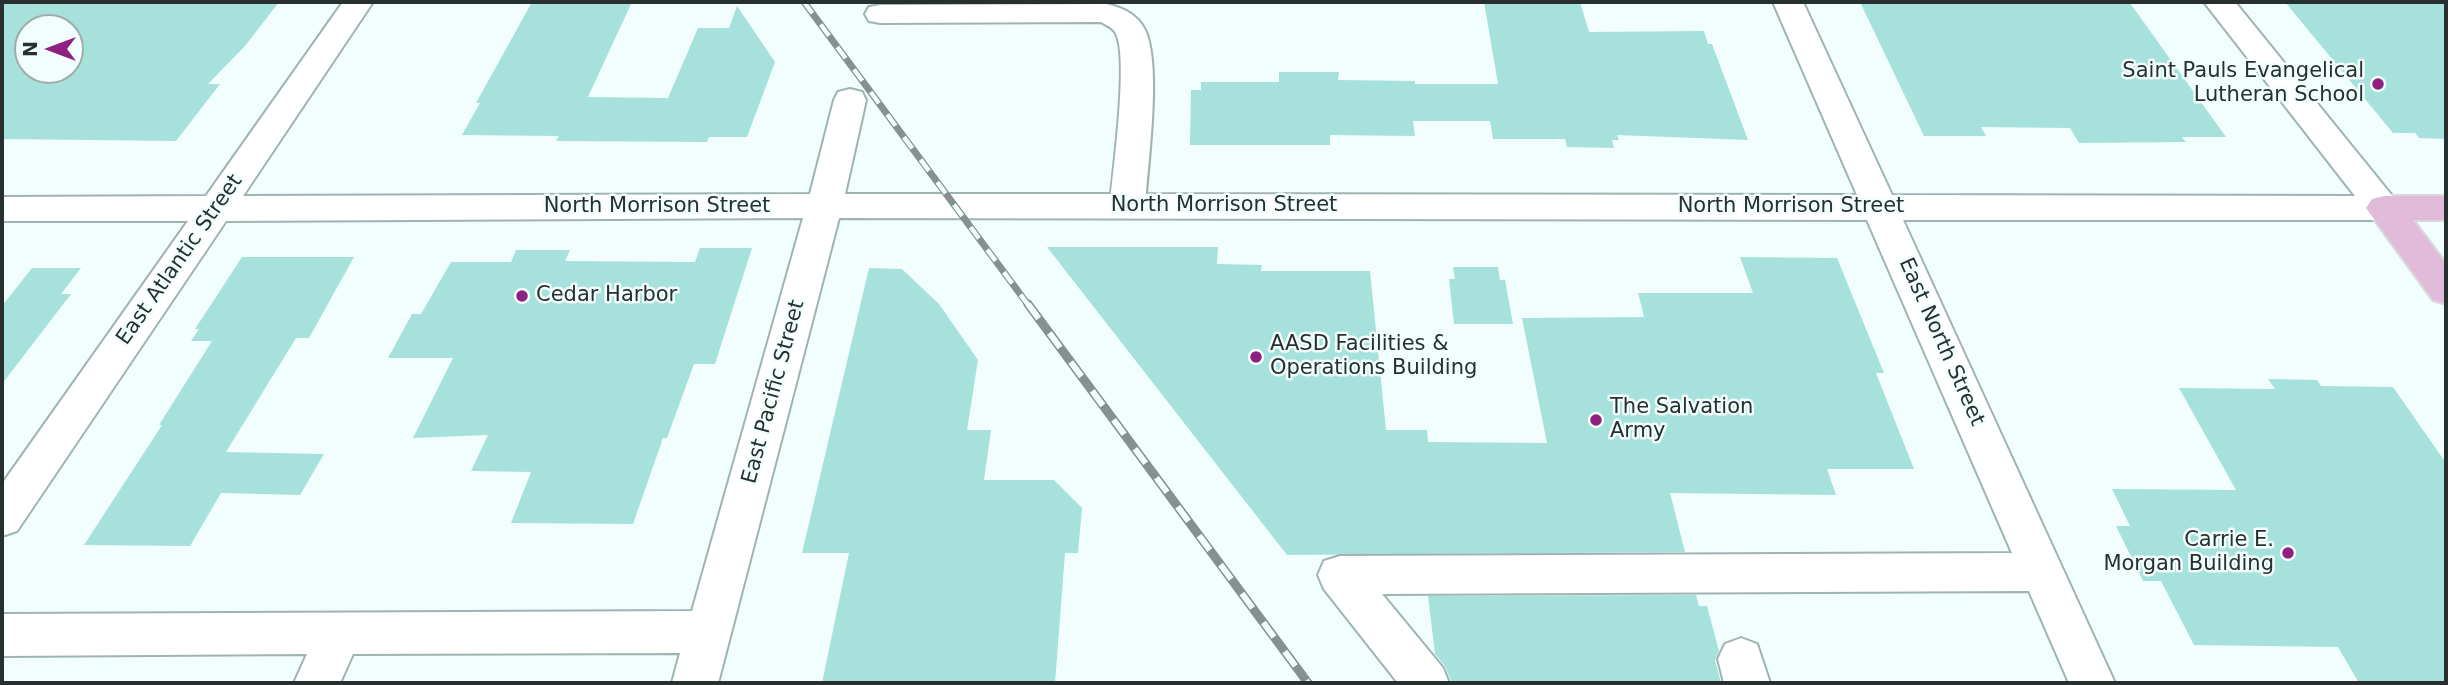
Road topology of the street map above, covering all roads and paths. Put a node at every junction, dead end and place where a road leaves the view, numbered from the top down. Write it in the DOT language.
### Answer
graph roads {
  1 [pos="359,2"];
  2 [pos="1788,2"];
  3 [pos="2219,2"];
  4 [pos="881,8"];
  5 [pos="872,45"];
  6 [pos="850,100"];
  7 [pos="825,206"];
  8 [pos="1128,206"];
  9 [pos="1880,207"];
  10 [pos="2384,208"];
  11 [pos="2446,208"];
  12 [pos="2,209"];
  13 [pos="214,211"];
  14 [pos="2446,290"];
  15 [pos="2,518"];
  16 [pos="2044,572"];
  17 [pos="340,632"];
  18 [pos="709,632"];
  19 [pos="2,635"];
  20 [pos="317,683"];
  21 [pos="695,683"];
  22 [pos="1426,683"];
  23 [pos="2092,683"];
  1 -- 13 [label="street, East Atlantic Street"];
  2 -- 9 [label="street, East North Street"];
  3 -- 10 [label="street"];
  4 -- 5 [label="street"];
  4 -- 8 [label="street"];
  6 -- 7 [label="street, East Pacific Street"];
  7 -- 8 [label="street, North Morrison Street"];
  7 -- 13 [label="street, North Morrison Street"];
  7 -- 18 [label="street, East Pacific Street"];
  8 -- 9 [label="street, North Morrison Street"];
  9 -- 10 [label="street, North Morrison Street"];
  9 -- 16 [label="street, East North Street"];
  10 -- 11 [label="main road, North Morrison Street"];
  10 -- 14 [label="main road"];
  12 -- 13 [label="street, North Morrison Street"];
  13 -- 15 [label="street, East Atlantic Street"];
  16 -- 22 [label="street"];
  16 -- 23 [label="street, East North Street"];
  17 -- 18 [label="street"];
  17 -- 19 [label="street"];
  17 -- 20 [label="street"];
  18 -- 21 [label="street, East Pacific Street"];
}
